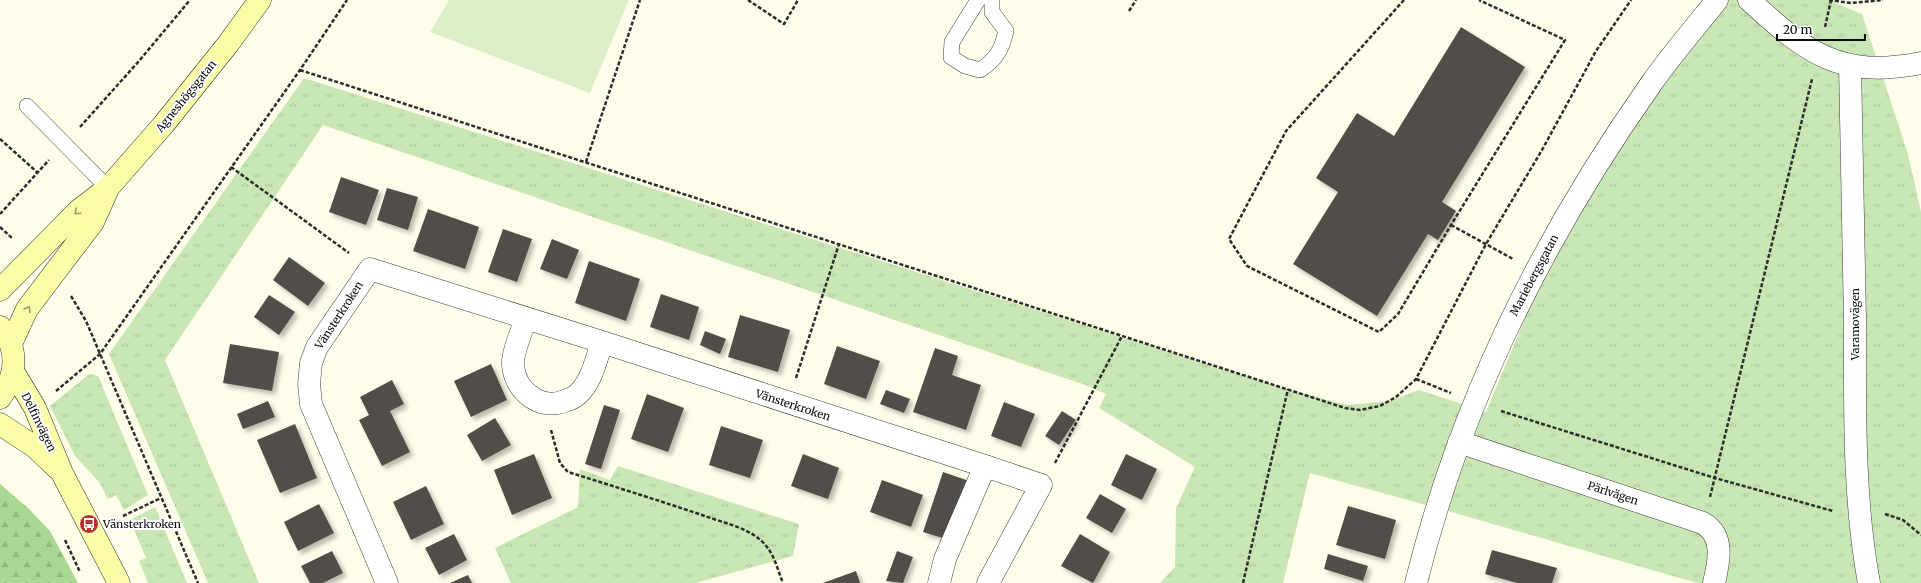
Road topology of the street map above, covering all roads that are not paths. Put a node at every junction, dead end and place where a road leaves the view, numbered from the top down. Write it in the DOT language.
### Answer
graph roads {
  1 [pos="260,0"];
  2 [pos="978,0"];
  3 [pos="992,0"];
  4 [pos="1717,0"];
  5 [pos="1749,0"];
  6 [pos="1921,63"];
  7 [pos="1850,65"];
  8 [pos="27,106"];
  9 [pos="108,188"];
  10 [pos="0,290"];
  11 [pos="526,318"];
  12 [pos="6,336"];
  13 [pos="602,342"];
  14 [pos="13,372"];
  15 [pos="0,398"];
  16 [pos="0,424"];
  17 [pos="1459,442"];
  18 [pos="985,466"];
  19 [pos="62,473"];
  20 [pos="119,583"];
  21 [pos="387,583"];
  22 [pos="939,583"];
  23 [pos="988,583"];
  24 [pos="1416,583"];
  25 [pos="1714,583"];
  26 [pos="1869,583"];
  1 -- 9 [label="street, Agneshögsgatan"];
  2 -- 3 [label="lane"];
  4 -- 17 [label="street, Mariebergsgatan"];
  5 -- 7 [label="street"];
  6 -- 7 [label="street"];
  7 -- 26 [label="street, Varamovägen"];
  8 -- 9 [label="lane"];
  9 -- 10 [label="street, Agneshögsgatan, one-way"];
  12 -- 9 [label="street, Agneshögsgatan, one-way"];
  11 -- 13 [label="street, Vänsterkroken"];
  11 -- 13 [label="street"];
  11 -- 21 [label="street, Vänsterkroken"];
  12 -- 14 [label="street, Agneshögsgatan"];
  13 -- 18 [label="street, Vänsterkroken"];
  14 -- 15 [label="street, Agneshögsgatan"];
  14 -- 19 [label="street, Delfinvägen"];
  16 -- 19 [label="street, Delfinvägen"];
  17 -- 24 [label="street, Mariebergsgatan"];
  17 -- 25 [label="street, Pärlvägen"];
  18 -- 22 [label="street"];
  18 -- 23 [label="street, Vänsterkroken"];
  19 -- 20 [label="street, Delfinvägen"];
}
